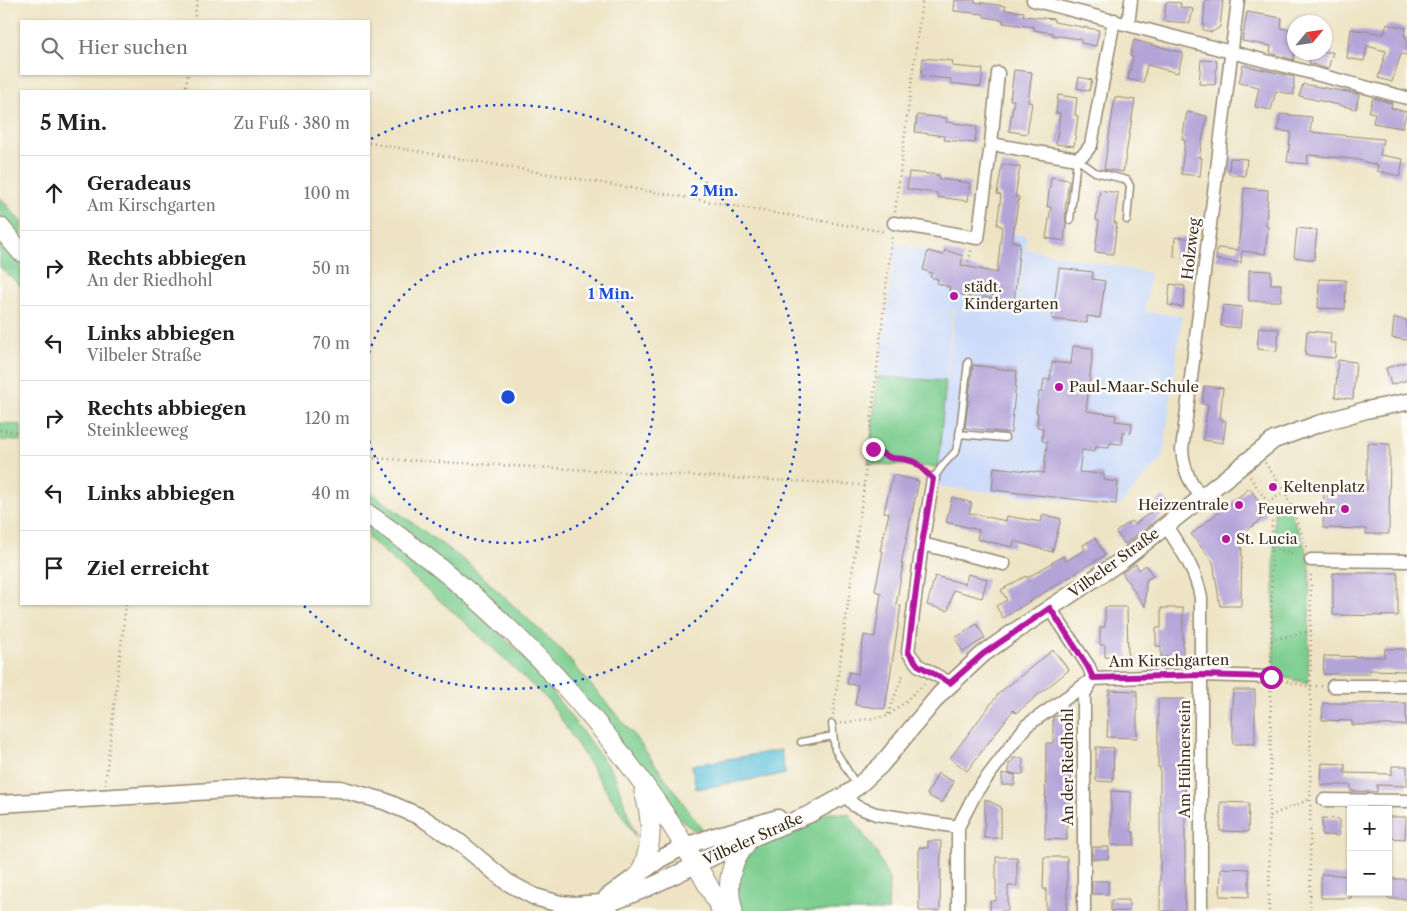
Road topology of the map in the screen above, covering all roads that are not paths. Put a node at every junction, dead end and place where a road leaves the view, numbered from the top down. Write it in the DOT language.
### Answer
graph roads {
  1 [pos="1033,0"];
  2 [pos="1131,0"];
  3 [pos="1238,0"];
  4 [pos="1114,20"];
  5 [pos="1128,24"];
  6 [pos="1231,52"];
  7 [pos="998,73"];
  8 [pos="1407,98"];
  9 [pos="991,144"];
  10 [pos="1076,159"];
  11 [pos="1070,220"];
  12 [pos="1127,220"];
  13 [pos="0,228"];
  14 [pos="893,228"];
  15 [pos="20,251"];
  16 [pos="968,362"];
  17 [pos="1407,402"];
  18 [pos="959,434"];
  19 [pos="1005,438"];
  20 [pos="933,479"];
  21 [pos="1202,498"];
  22 [pos="370,516"];
  23 [pos="1166,526"];
  24 [pos="922,544"];
  25 [pos="1311,560"];
  26 [pos="1407,561"];
  27 [pos="1004,564"];
  28 [pos="1050,608"];
  29 [pos="1201,675"];
  30 [pos="1271,677"];
  31 [pos="1093,678"];
  32 [pos="950,683"];
  33 [pos="1333,686"];
  34 [pos="1407,686"];
  35 [pos="832,724"];
  36 [pos="833,736"];
  37 [pos="801,742"];
  38 [pos="641,781"];
  39 [pos="851,791"];
  40 [pos="1324,800"];
  41 [pos="1407,801"];
  42 [pos="0,804"];
  43 [pos="810,814"];
  44 [pos="958,827"];
  45 [pos="747,842"];
  46 [pos="685,846"];
  47 [pos="696,864"];
  48 [pos="642,872"];
  49 [pos="595,904"];
  50 [pos="722,911"];
  51 [pos="733,911"];
  52 [pos="958,911"];
  53 [pos="1084,911"];
  54 [pos="1201,911"];
  1 -- 4 [label="street"];
  2 -- 5 [label="street"];
  3 -- 6 [label="street, Holzweg"];
  4 -- 5 [label="street"];
  4 -- 10 [label="street"];
  5 -- 6 [label="street"];
  6 -- 8 [label="street"];
  6 -- 21 [label="street, Holzweg"];
  7 -- 9 [label="street"];
  9 -- 10 [label="street"];
  9 -- 14 [label="street"];
  10 -- 11 [label="lane"];
  10 -- 12 [label="lane"];
  13 -- 15 [label="main road"];
  16 -- 18 [label="lane"];
  17 -- 21 [label="street, Vilbeler Straße"];
  18 -- 19 [label="lane"];
  18 -- 20 [label="lane"];
  20 -- 24 [label="street"];
  21 -- 23 [label="street, Vilbeler Straße"];
  22 -- 38 [label="main road"];
  23 -- 28 [label="street, Vilbeler Straße"];
  23 -- 29 [label="street, Am Hühnerstein"];
  24 -- 27 [label="street"];
  24 -- 32 [label="street"];
  25 -- 26 [label="street"];
  28 -- 31 [label="street"];
  28 -- 32 [label="street, Vilbeler Straße"];
  29 -- 30 [label="street, Am Kirschgarten"];
  29 -- 31 [label="street, Am Kirschgarten"];
  29 -- 54 [label="street, Am Hühnerstein"];
  31 -- 44 [label="street, Am Kirschgarten"];
  31 -- 53 [label="street, An der Riedhohl"];
  32 -- 39 [label="street, Vilbeler Straße"];
  33 -- 34 [label="street"];
  35 -- 36 [label="lane"];
  36 -- 37 [label="lane"];
  36 -- 39 [label="lane"];
  38 -- 46 [label="main road"];
  38 -- 48 [label="main road"];
  39 -- 43 [label="street, Vilbeler Straße"];
  39 -- 44 [label="street"];
  40 -- 41 [label="street"];
  42 -- 49 [label="street, Vilbeler Straße"];
  43 -- 45 [label="street, Vilbeler Straße"];
  43 -- 46 [label="street, Vilbeler Straße"];
  44 -- 52 [label="street, Am Kirschgarten"];
  45 -- 47 [label="street, Vilbeler Straße"];
  45 -- 51 [label="main road"];
  46 -- 47 [label="main road"];
  46 -- 48 [label="street, Vilbeler Straße"];
  47 -- 49 [label="street, Vilbeler Straße"];
  47 -- 50 [label="main road"];
  48 -- 49 [label="street, Vilbeler Straße"];
}
